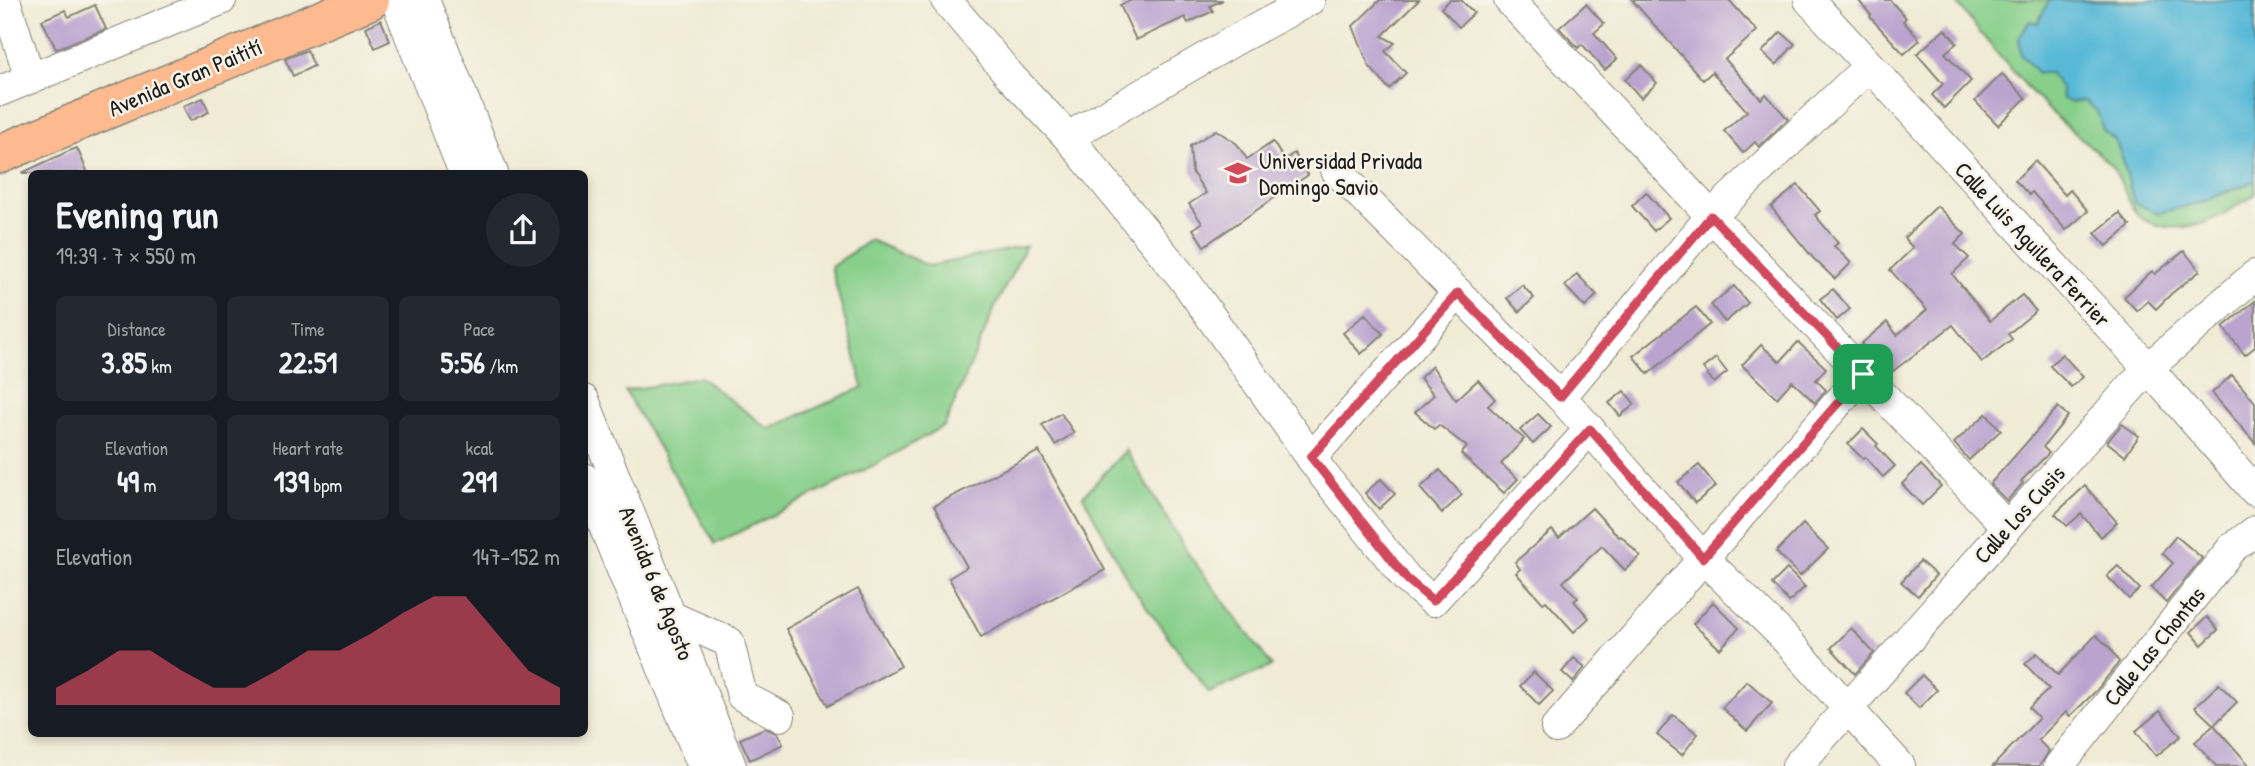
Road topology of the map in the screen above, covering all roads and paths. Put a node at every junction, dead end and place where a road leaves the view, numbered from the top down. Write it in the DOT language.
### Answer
graph roads {
  1 [pos="5,0"];
  2 [pos="221,0"];
  3 [pos="370,0"];
  4 [pos="396,0"];
  5 [pos="424,0"];
  6 [pos="946,0"];
  7 [pos="1310,0"];
  8 [pos="1509,0"];
  9 [pos="1809,0"];
  10 [pos="1868,66"];
  11 [pos="30,78"];
  12 [pos="0,90"];
  13 [pos="1068,137"];
  14 [pos="0,154"];
  15 [pos="463,170"];
  16 [pos="492,170"];
  17 [pos="1336,170"];
  18 [pos="1711,216"];
  19 [pos="2255,275"];
  20 [pos="1458,293"];
  21 [pos="2148,368"];
  22 [pos="1863,374"];
  23 [pos="1560,397"];
  24 [pos="588,412"];
  25 [pos="1590,429"];
  26 [pos="1311,457"];
  27 [pos="588,486"];
  28 [pos="2255,491"];
  29 [pos="2007,527"];
  30 [pos="2255,531"];
  31 [pos="1703,558"];
  32 [pos="657,620"];
  33 [pos="1847,707"];
  34 [pos="780,716"];
  35 [pos="1556,728"];
  36 [pos="721,765"];
  37 [pos="1797,766"];
  38 [pos="1900,766"];
  39 [pos="2059,766"];
  1 -- 11 [label="street"];
  2 -- 11 [label="street"];
  3 -- 14 [label="main road, Avenida Gran Paitití"];
  4 -- 15 [label="street"];
  5 -- 16 [label="street"];
  6 -- 13 [label="street"];
  7 -- 13 [label="street"];
  8 -- 18 [label="street"];
  9 -- 10 [label="street, Calle Luis Aguilera Ferrier"];
  10 -- 18 [label="street"];
  10 -- 21 [label="street, Calle Luis Aguilera Ferrier"];
  11 -- 12 [label="street"];
  13 -- 26 [label="street"];
  17 -- 20 [label="street"];
  18 -- 22 [label="street"];
  18 -- 23 [label="street"];
  19 -- 21 [label="street, Calle Los Cusis"];
  20 -- 23 [label="street"];
  20 -- 26 [label="street"];
  21 -- 28 [label="street, Calle Luis Aguilera Ferrier"];
  21 -- 29 [label="street, Calle Los Cusis"];
  22 -- 29 [label="street"];
  22 -- 31 [label="street"];
  23 -- 25 [label="street"];
  24 -- 32 [label="street, Avenida 6 de Agosto"];
  25 -- 26 [label="street"];
  25 -- 31 [label="street"];
  27 -- 32 [label="street, Avenida 6 de Agosto"];
  29 -- 33 [label="street, Calle Los Cusis"];
  30 -- 39 [label="street, Calle Las Chontas"];
  31 -- 33 [label="street"];
  31 -- 35 [label="street"];
  32 -- 34 [label="street"];
  32 -- 36 [label="street, Avenida 6 de Agosto"];
  33 -- 37 [label="street, Calle Los Cusis"];
  33 -- 38 [label="street"];
}
